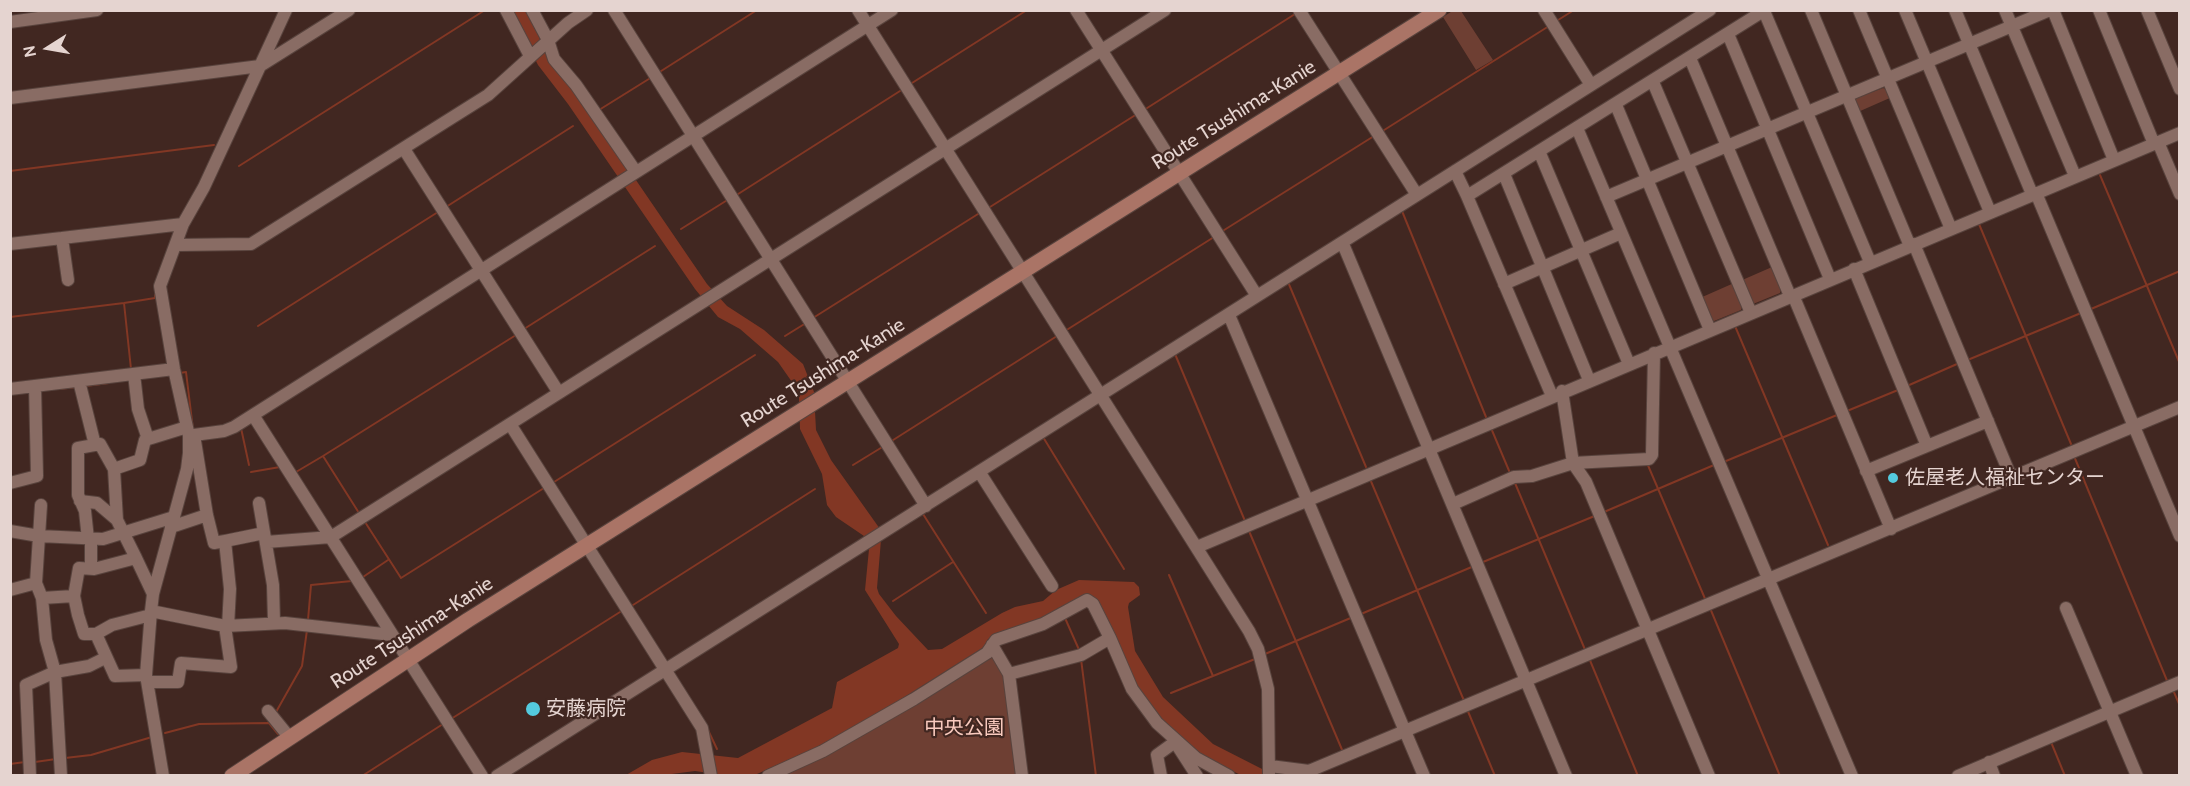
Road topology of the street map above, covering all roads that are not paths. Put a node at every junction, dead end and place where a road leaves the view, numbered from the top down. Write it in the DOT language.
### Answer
graph roads {
  1 [pos="286,10"];
  2 [pos="349,10"];
  3 [pos="506,10"];
  4 [pos="532,10"];
  5 [pos="587,10"];
  6 [pos="858,10"];
  7 [pos="892,10"];
  8 [pos="1076,10"];
  9 [pos="1165,10"];
  10 [pos="1299,10"];
  11 [pos="1439,10"];
  12 [pos="1545,10"];
  13 [pos="1710,10"];
  14 [pos="1811,10"];
  15 [pos="1858,10"];
  16 [pos="1905,10"];
  17 [pos="1955,10"];
  18 [pos="2005,10"];
  19 [pos="2051,10"];
  20 [pos="2099,10"];
  21 [pos="2147,10"];
  22 [pos="91,11"];
  23 [pos="1765,11"];
  24 [pos="618,12"];
  25 [pos="48,14"];
  26 [pos="10,22"];
  27 [pos="868,26"];
  28 [pos="2012,27"];
  29 [pos="1728,34"];
  30 [pos="547,41"];
  31 [pos="1969,45"];
  32 [pos="1102,51"];
  33 [pos="531,56"];
  34 [pos="1690,58"];
  35 [pos="1926,63"];
  36 [pos="260,66"];
  37 [pos="1340,73"];
  38 [pos="1887,79"];
  39 [pos="1653,82"];
  40 [pos="1591,85"];
  41 [pos="2180,89"];
  42 [pos="1847,96"];
  43 [pos="10,98"];
  44 [pos="1616,105"];
  45 [pos="1806,113"];
  46 [pos="1577,128"];
  47 [pos="1767,129"];
  48 [pos="2180,134"];
  49 [pos="693,136"];
  50 [pos="2156,143"];
  51 [pos="1727,146"];
  52 [pos="404,148"];
  53 [pos="946,149"];
  54 [pos="1539,151"];
  55 [pos="2114,160"];
  56 [pos="1686,164"];
  57 [pos="635,173"];
  58 [pos="1456,173"];
  59 [pos="1179,174"];
  60 [pos="1504,174"];
  61 [pos="2075,176"];
  62 [pos="1647,180"];
  63 [pos="2034,194"];
  64 [pos="2180,194"];
  65 [pos="1417,195"];
  66 [pos="1467,196"];
  67 [pos="1606,197"];
  68 [pos="1990,212"];
  69 [pos="183,224"];
  70 [pos="1950,229"];
  71 [pos="1621,233"];
  72 [pos="62,238"];
  73 [pos="10,244"];
  74 [pos="176,245"];
  75 [pos="1912,245"];
  76 [pos="1344,246"];
  77 [pos="1581,251"];
  78 [pos="770,259"];
  79 [pos="1870,262"];
  80 [pos="1543,267"];
  81 [pos="1854,269"];
  82 [pos="481,271"];
  83 [pos="1023,272"];
  84 [pos="1830,279"];
  85 [pos="68,280"];
  86 [pos="1504,284"];
  87 [pos="1792,295"];
  88 [pos="1257,296"];
  89 [pos="1751,313"];
  90 [pos="1230,317"];
  91 [pos="1710,330"];
  92 [pos="1669,347"];
  93 [pos="1654,353"];
  94 [pos="1629,364"];
  95 [pos="174,369"];
  96 [pos="134,374"];
  97 [pos="1589,380"];
  98 [pos="79,381"];
  99 [pos="849,382"];
  100 [pos="35,386"];
  101 [pos="10,389"];
  102 [pos="559,393"];
  103 [pos="1557,394"];
  104 [pos="1101,396"];
  105 [pos="2180,407"];
  106 [pos="253,415"];
  107 [pos="1988,421"];
  108 [pos="510,424"];
  109 [pos="2133,426"];
  110 [pos="190,432"];
  111 [pos="148,439"];
  112 [pos="95,445"];
  113 [pos="1927,446"];
  114 [pos="1428,448"];
  115 [pos="1573,463"];
  116 [pos="114,469"];
  117 [pos="1866,471"];
  118 [pos="980,473"];
  119 [pos="2011,477"];
  120 [pos="10,483"];
  121 [pos="1307,499"];
  122 [pos="80,501"];
  123 [pos="259,503"];
  124 [pos="1453,504"];
  125 [pos="41,505"];
  126 [pos="926,506"];
  127 [pos="207,515"];
  128 [pos="117,520"];
  129 [pos="173,522"];
  130 [pos="1891,529"];
  131 [pos="10,531"];
  132 [pos="124,533"];
  133 [pos="39,536"];
  134 [pos="2180,536"];
  135 [pos="331,537"];
  136 [pos="265,538"];
  137 [pos="90,539"];
  138 [pos="225,541"];
  139 [pos="588,547"];
  140 [pos="1197,547"];
  141 [pos="136,558"];
  142 [pos="91,568"];
  143 [pos="1770,580"];
  144 [pos="36,583"];
  145 [pos="1053,586"];
  146 [pos="10,590"];
  147 [pos="153,594"];
  148 [pos="74,596"];
  149 [pos="42,598"];
  150 [pos="2066,608"];
  151 [pos="151,613"];
  152 [pos="274,622"];
  153 [pos="226,626"];
  154 [pos="1647,630"];
  155 [pos="96,634"];
  156 [pos="392,635"];
  157 [pos="1110,638"];
  158 [pos="992,645"];
  159 [pos="105,658"];
  160 [pos="409,660"];
  161 [pos="55,672"];
  162 [pos="667,672"];
  163 [pos="1009,674"];
  164 [pos="147,679"];
  165 [pos="1526,681"];
  166 [pos="2180,682"];
  167 [pos="268,711"];
  168 [pos="2110,711"];
  169 [pos="1405,731"];
  170 [pos="290,738"];
  171 [pos="1175,742"];
  172 [pos="1989,762"];
  173 [pos="1269,770"];
  174 [pos="240,773"];
  175 [pos="711,774"];
  176 [pos="1193,775"];
  177 [pos="30,776"];
  178 [pos="61,776"];
  179 [pos="163,776"];
  180 [pos="482,776"];
  181 [pos="497,776"];
  182 [pos="768,776"];
  183 [pos="1022,776"];
  184 [pos="1161,776"];
  185 [pos="1229,776"];
  186 [pos="1424,776"];
  187 [pos="1566,776"];
  188 [pos="1709,776"];
  189 [pos="1852,776"];
  190 [pos="1958,776"];
  191 [pos="1994,776"];
  192 [pos="2137,776"];
  1 -- 36 [label="street"];
  2 -- 36 [label="street"];
  3 -- 33 [label="street"];
  4 -- 30 [label="street"];
  5 -- 30 [label="street"];
  6 -- 27 [label="street"];
  7 -- 27 [label="street"];
  8 -- 32 [label="street"];
  9 -- 32 [label="street"];
  10 -- 37 [label="street"];
  11 -- 37 [label="main road, Route Tsushima-Kanie"];
  12 -- 40 [label="street"];
  13 -- 40 [label="street"];
  14 -- 42 [label="street"];
  15 -- 38 [label="street"];
  16 -- 35 [label="street"];
  17 -- 31 [label="street"];
  18 -- 28 [label="street"];
  19 -- 28 [label="street"];
  19 -- 55 [label="street"];
  20 -- 50 [label="street"];
  21 -- 41 [label="street"];
  22 -- 25 [label="street"];
  23 -- 29 [label="street"];
  23 -- 45 [label="street"];
  24 -- 49 [label="street"];
  25 -- 26 [label="street"];
  27 -- 49 [label="street"];
  27 -- 53 [label="street"];
  28 -- 31 [label="street"];
  28 -- 61 [label="street"];
  29 -- 34 [label="street"];
  29 -- 47 [label="street"];
  30 -- 33 [label="street"];
  30 -- 57 [label="street"];
  31 -- 35 [label="street"];
  31 -- 63 [label="street"];
  32 -- 53 [label="street"];
  32 -- 59 [label="street"];
  33 -- 52 [label="street"];
  34 -- 39 [label="street"];
  34 -- 51 [label="street"];
  35 -- 38 [label="street"];
  35 -- 68 [label="street"];
  36 -- 43 [label="street"];
  36 -- 69 [label="street"];
  37 -- 59 [label="main road, Route Tsushima-Kanie"];
  37 -- 65 [label="street"];
  38 -- 42 [label="street"];
  38 -- 70 [label="street"];
  39 -- 44 [label="street"];
  39 -- 56 [label="street"];
  40 -- 58 [label="street"];
  42 -- 45 [label="street"];
  42 -- 75 [label="street"];
  44 -- 46 [label="street"];
  44 -- 62 [label="street"];
  45 -- 47 [label="street"];
  45 -- 79 [label="street"];
  46 -- 54 [label="street"];
  46 -- 67 [label="street"];
  47 -- 51 [label="street"];
  47 -- 84 [label="street"];
  48 -- 50 [label="street"];
  49 -- 57 [label="street"];
  49 -- 78 [label="street"];
  50 -- 55 [label="street"];
  50 -- 64 [label="street"];
  51 -- 56 [label="street"];
  51 -- 87 [label="street"];
  52 -- 74 [label="street"];
  52 -- 82 [label="street"];
  53 -- 78 [label="street"];
  53 -- 83 [label="street"];
  54 -- 60 [label="street"];
  54 -- 77 [label="street"];
  55 -- 61 [label="street"];
  56 -- 62 [label="street"];
  56 -- 89 [label="street"];
  57 -- 82 [label="street"];
  58 -- 65 [label="street"];
  58 -- 66 [label="street"];
  59 -- 83 [label="main road, Route Tsushima-Kanie"];
  59 -- 88 [label="street"];
  60 -- 66 [label="street"];
  60 -- 80 [label="street"];
  61 -- 63 [label="street"];
  62 -- 67 [label="street"];
  62 -- 91 [label="street"];
  63 -- 68 [label="street"];
  63 -- 109 [label="street"];
  65 -- 76 [label="street"];
  66 -- 86 [label="street"];
  67 -- 71 [label="street"];
  68 -- 70 [label="street"];
  69 -- 72 [label="street"];
  69 -- 74 [label="street"];
  70 -- 75 [label="street"];
  71 -- 77 [label="street"];
  71 -- 92 [label="street"];
  72 -- 73 [label="street"];
  72 -- 85 [label="street"];
  74 -- 95 [label="street"];
  75 -- 79 [label="street"];
  75 -- 107 [label="street"];
  76 -- 88 [label="street"];
  76 -- 114 [label="street"];
  77 -- 80 [label="street"];
  77 -- 94 [label="street"];
  78 -- 99 [label="street"];
  78 -- 102 [label="street"];
  79 -- 81 [label="street"];
  80 -- 86 [label="street"];
  80 -- 97 [label="street"];
  81 -- 84 [label="street"];
  81 -- 113 [label="street"];
  82 -- 102 [label="street"];
  82 -- 106 [label="street"];
  83 -- 99 [label="main road, Route Tsushima-Kanie"];
  83 -- 104 [label="street"];
  84 -- 87 [label="street"];
  86 -- 103 [label="street"];
  87 -- 89 [label="street"];
  87 -- 117 [label="street"];
  88 -- 90 [label="street"];
  89 -- 91 [label="street"];
  90 -- 104 [label="street"];
  90 -- 121 [label="street"];
  91 -- 92 [label="street"];
  92 -- 93 [label="street"];
  92 -- 143 [label="street"];
  93 -- 94 [label="street"];
  93 -- 115 [label="street"];
  94 -- 97 [label="street"];
  95 -- 96 [label="street"];
  95 -- 110 [label="street"];
  96 -- 98 [label="street"];
  96 -- 111 [label="street"];
  97 -- 103 [label="street"];
  98 -- 100 [label="street"];
  98 -- 112 [label="street"];
  99 -- 126 [label="street"];
  99 -- 139 [label="main road, Route Tsushima-Kanie"];
  100 -- 101 [label="street"];
  100 -- 120 [label="street"];
  102 -- 108 [label="street"];
  103 -- 114 [label="street"];
  103 -- 115 [label="street"];
  104 -- 118 [label="street"];
  104 -- 140 [label="street"];
  105 -- 109 [label="street"];
  106 -- 110 [label="street"];
  106 -- 135 [label="street"];
  107 -- 113 [label="street"];
  107 -- 119 [label="street"];
  108 -- 135 [label="street"];
  108 -- 139 [label="street"];
  109 -- 119 [label="street"];
  109 -- 134 [label="street"];
  110 -- 111 [label="street"];
  110 -- 127 [label="street"];
  110 -- 129 [label="street"];
  111 -- 116 [label="street"];
  112 -- 116 [label="street"];
  112 -- 122 [label="street"];
  113 -- 117 [label="street"];
  114 -- 121 [label="street"];
  114 -- 124 [label="street"];
  115 -- 124 [label="street"];
  115 -- 154 [label="street"];
  116 -- 128 [label="street"];
  117 -- 130 [label="street"];
  118 -- 126 [label="street"];
  118 -- 145 [label="street"];
  119 -- 130 [label="street"];
  121 -- 140 [label="street"];
  121 -- 169 [label="street"];
  122 -- 128 [label="street"];
  122 -- 137 [label="street"];
  123 -- 136 [label="street"];
  124 -- 165 [label="street"];
  125 -- 133 [label="street"];
  126 -- 162 [label="street"];
  127 -- 129 [label="street"];
  127 -- 138 [label="street"];
  128 -- 132 [label="street"];
  129 -- 132 [label="street"];
  129 -- 147 [label="street"];
  130 -- 143 [label="street"];
  131 -- 133 [label="street"];
  132 -- 137 [label="street"];
  132 -- 141 [label="street"];
  133 -- 137 [label="street"];
  133 -- 144 [label="street"];
  135 -- 136 [label="street"];
  135 -- 156 [label="street"];
  136 -- 138 [label="street"];
  136 -- 152 [label="street"];
  137 -- 142 [label="street"];
  138 -- 153 [label="street"];
  139 -- 160 [label="main road, Route Tsushima-Kanie"];
  139 -- 162 [label="street"];
  140 -- 173 [label="street"];
  141 -- 142 [label="street"];
  141 -- 147 [label="street"];
  142 -- 148 [label="street"];
  143 -- 154 [label="street"];
  143 -- 189 [label="street"];
  144 -- 146 [label="street"];
  144 -- 149 [label="street"];
  147 -- 151 [label="street"];
  148 -- 149 [label="street"];
  148 -- 155 [label="street"];
  149 -- 161 [label="street"];
  150 -- 168 [label="street"];
  151 -- 153 [label="street"];
  151 -- 155 [label="street"];
  151 -- 164 [label="street"];
  152 -- 153 [label="street"];
  152 -- 156 [label="street"];
  153 -- 164 [label="street"];
  154 -- 165 [label="street"];
  154 -- 188 [label="street"];
  155 -- 159 [label="street"];
  156 -- 160 [label="street"];
  157 -- 158 [label="street"];
  157 -- 163 [label="street"];
  157 -- 171 [label="street"];
  158 -- 163 [label="street"];
  158 -- 182 [label="street"];
  159 -- 161 [label="street"];
  159 -- 164 [label="street"];
  160 -- 170 [label="main road, Route Tsushima-Kanie"];
  160 -- 180 [label="street"];
  161 -- 177 [label="street"];
  161 -- 178 [label="street"];
  162 -- 175 [label="street"];
  162 -- 181 [label="street"];
  163 -- 183 [label="street"];
  164 -- 179 [label="street"];
  165 -- 169 [label="street"];
  165 -- 187 [label="street"];
  166 -- 168 [label="street"];
  167 -- 170 [label="street"];
  168 -- 172 [label="street"];
  168 -- 192 [label="street"];
  169 -- 173 [label="street"];
  169 -- 186 [label="street"];
  170 -- 174 [label="main road, Route Tsushima-Kanie"];
  171 -- 176 [label="street"];
  171 -- 184 [label="street"];
  171 -- 185 [label="street"];
  172 -- 190 [label="street"];
  172 -- 191 [label="street"];
}
